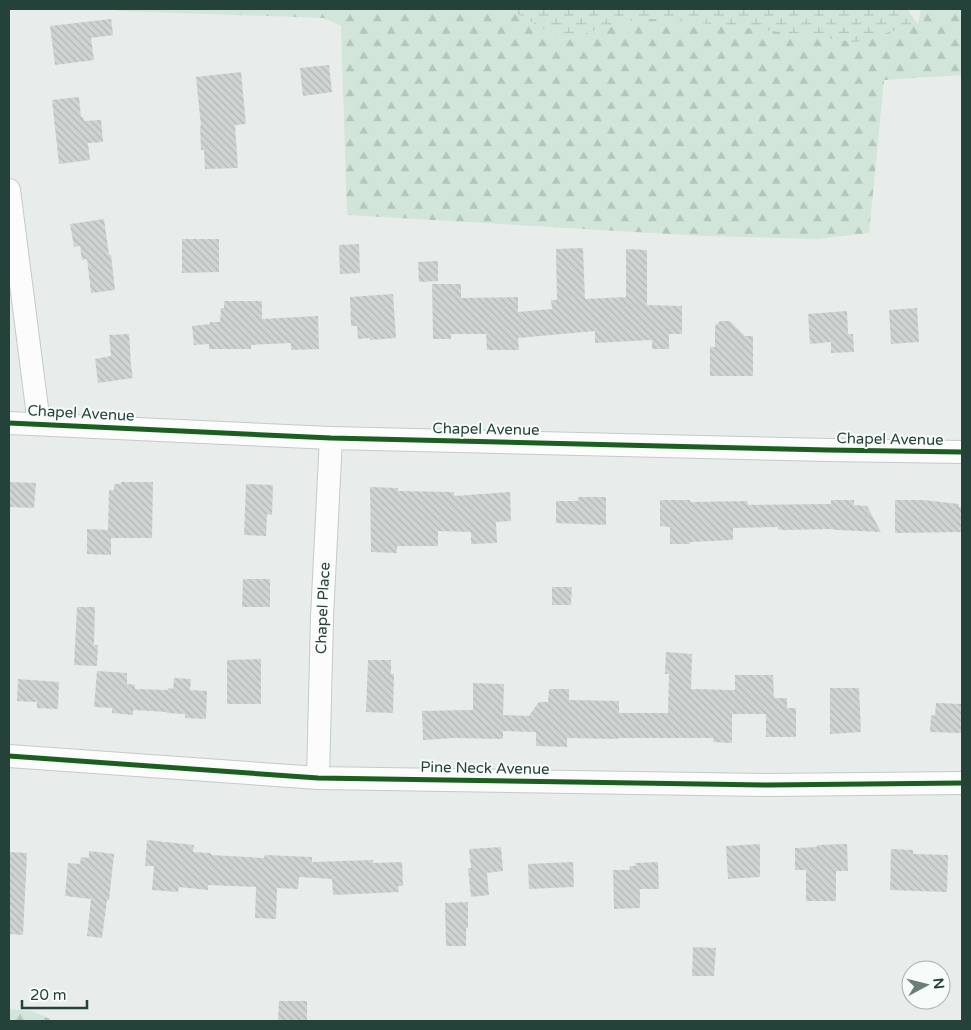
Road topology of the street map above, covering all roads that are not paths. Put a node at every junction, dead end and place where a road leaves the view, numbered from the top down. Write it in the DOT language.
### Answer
graph roads {
  1 [pos="9,190"];
  2 [pos="9,423"];
  3 [pos="39,424"];
  4 [pos="330,438"];
  5 [pos="962,452"];
  6 [pos="9,756"];
  7 [pos="318,778"];
  8 [pos="962,783"];
  1 -- 3 [label="street"];
  2 -- 3 [label="street, Chapel Avenue"];
  3 -- 4 [label="street, Chapel Avenue"];
  4 -- 5 [label="street, Chapel Avenue"];
  4 -- 7 [label="street, Chapel Place"];
  6 -- 7 [label="street, Pine Neck Avenue"];
  7 -- 8 [label="street, Pine Neck Avenue"];
}
